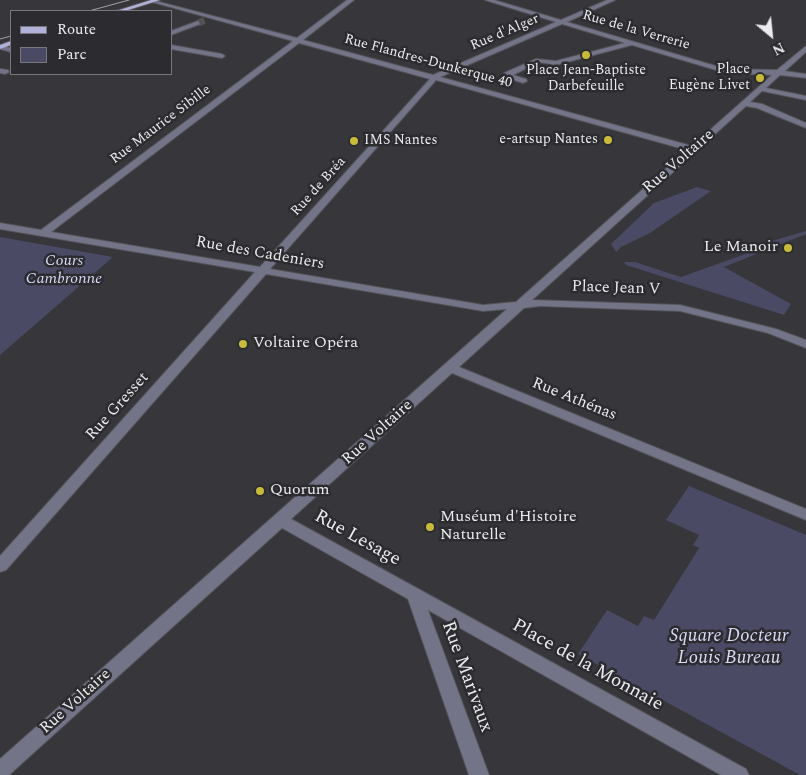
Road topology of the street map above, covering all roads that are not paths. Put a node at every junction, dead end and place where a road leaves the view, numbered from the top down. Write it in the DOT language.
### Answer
graph roads {
  1 [pos="155,0"];
  2 [pos="351,0"];
  3 [pos="488,0"];
  4 [pos="612,0"];
  5 [pos="122,10"];
  6 [pos="213,17"];
  7 [pos="206,20"];
  8 [pos="198,23"];
  9 [pos="561,23"];
  10 [pos="172,33"];
  11 [pos="296,40"];
  12 [pos="632,43"];
  13 [pos="172,48"];
  14 [pos="806,48"];
  15 [pos="222,56"];
  16 [pos="778,73"];
  17 [pos="806,76"];
  18 [pos="435,77"];
  19 [pos="523,81"];
  20 [pos="758,91"];
  21 [pos="806,98"];
  22 [pos="745,104"];
  23 [pos="806,126"];
  24 [pos="694,149"];
  25 [pos="0,226"];
  26 [pos="43,233"];
  27 [pos="263,271"];
  28 [pos="516,306"];
  29 [pos="806,344"];
  30 [pos="451,368"];
  31 [pos="806,515"];
  32 [pos="280,520"];
  33 [pos="0,566"];
  34 [pos="414,594"];
  35 [pos="0,771"];
  36 [pos="479,775"];
  37 [pos="739,775"];
  1 -- 5 [label="main road"];
  1 -- 6 [label="street, Rue Flandres-Dunkerque 40"];
  2 -- 11 [label="street, Rue Maurice Sibille"];
  3 -- 9 [label="street, Rue de la Verrerie"];
  4 -- 9 [label="street, Rue d'Alger"];
  6 -- 7 [label="street"];
  6 -- 11 [label="street, Rue Flandres-Dunkerque 40"];
  8 -- 10 [label="street"];
  9 -- 12 [label="street, Rue de la Verrerie"];
  9 -- 18 [label="street, Rue d'Alger"];
  11 -- 18 [label="street, Rue Flandres-Dunkerque 40"];
  11 -- 26 [label="street, Rue Maurice Sibille"];
  12 -- 16 [label="street, Rue de la Verrerie"];
  12 -- 19 [label="street"];
  13 -- 15 [label="street"];
  14 -- 16 [label="street"];
  16 -- 17 [label="street, Rue de la Verrerie"];
  16 -- 20 [label="street"];
  18 -- 24 [label="street, Rue Flandres-Dunkerque 40"];
  18 -- 27 [label="street, Rue de Bréa"];
  20 -- 21 [label="street"];
  20 -- 22 [label="street, Rue Voltaire"];
  22 -- 23 [label="street"];
  22 -- 24 [label="street, Rue Voltaire"];
  24 -- 28 [label="street, Rue Voltaire"];
  25 -- 26 [label="street, Rue des Cadeniers"];
  26 -- 27 [label="street, Rue des Cadeniers"];
  27 -- 28 [label="street, Rue des Cadeniers"];
  27 -- 33 [label="street, Rue Gresset"];
  28 -- 29 [label="street, Place Jean V"];
  28 -- 30 [label="street, Rue Voltaire"];
  30 -- 31 [label="street, Rue Athénas"];
  30 -- 32 [label="street, Rue Voltaire"];
  32 -- 34 [label="street, Rue Lesage"];
  32 -- 35 [label="street, Rue Voltaire"];
  34 -- 36 [label="street, Rue Marivaux"];
  34 -- 37 [label="street, Place de la Monnaie"];
}
